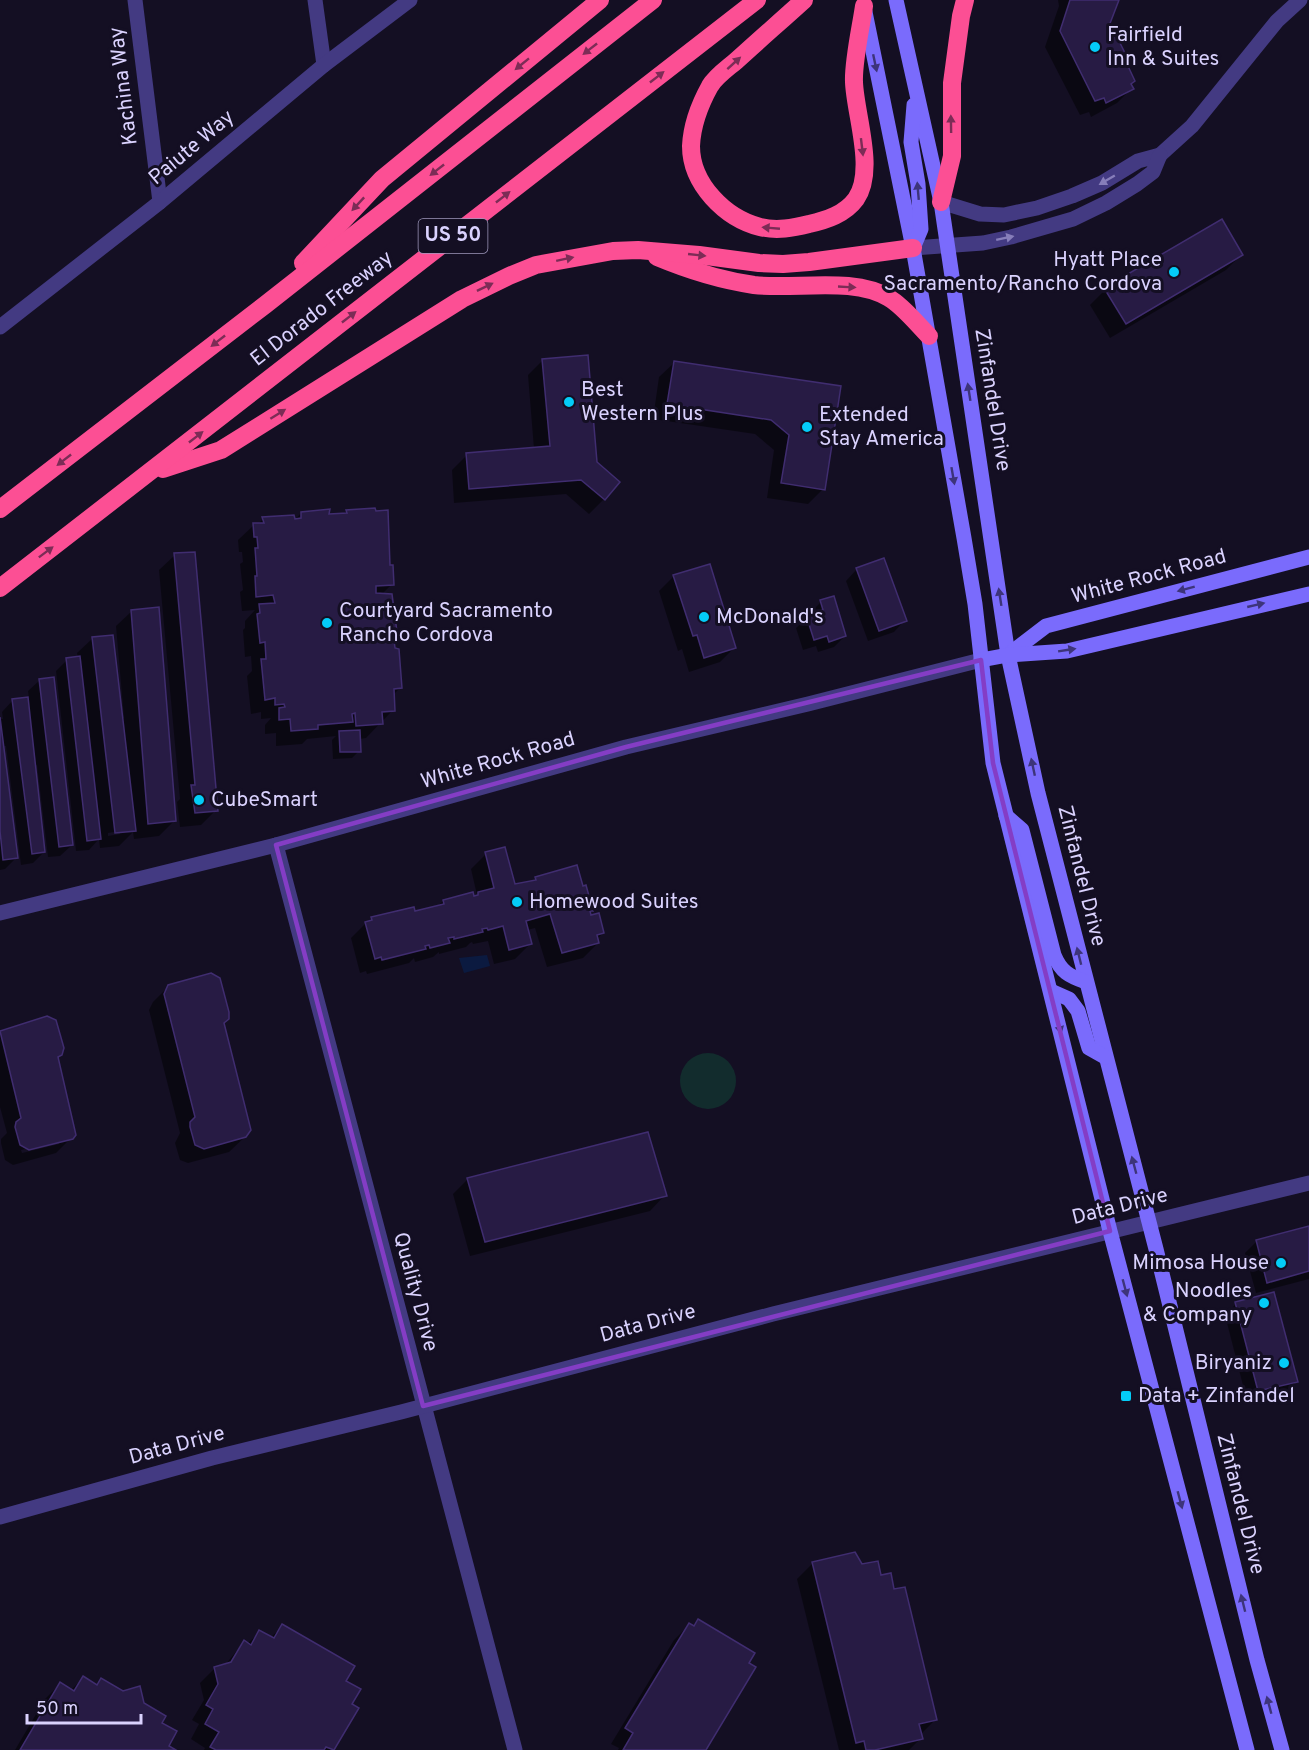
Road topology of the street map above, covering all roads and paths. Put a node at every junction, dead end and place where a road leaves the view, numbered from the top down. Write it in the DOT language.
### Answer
graph roads {
  1 [pos="135,0"];
  2 [pos="315,0"];
  3 [pos="410,0"];
  4 [pos="600,0"];
  5 [pos="653,0"];
  6 [pos="757,0"];
  7 [pos="804,0"];
  8 [pos="896,0"];
  9 [pos="965,0"];
  10 [pos="1300,0"];
  11 [pos="863,3"];
  12 [pos="324,65"];
  13 [pos="915,87"];
  14 [pos="1160,155"];
  15 [pos="160,202"];
  16 [pos="941,202"];
  17 [pos="947,244"];
  18 [pos="914,248"];
  19 [pos="638,250"];
  20 [pos="265,305"];
  21 [pos="0,327"];
  22 [pos="930,336"];
  23 [pos="150,473"];
  24 [pos="0,509"];
  25 [pos="1309,557"];
  26 [pos="0,588"];
  27 [pos="1309,594"];
  28 [pos="1008,655"];
  29 [pos="981,660"];
  30 [pos="1006,816"];
  31 [pos="276,845"];
  32 [pos="0,913"];
  33 [pos="1086,982"];
  34 [pos="1051,991"];
  35 [pos="1106,1057"];
  36 [pos="1309,1182"];
  37 [pos="1149,1222"];
  38 [pos="1110,1231"];
  39 [pos="423,1406"];
  40 [pos="0,1517"];
  41 [pos="515,1750"];
  42 [pos="1247,1750"];
  43 [pos="1282,1750"];
  1 -- 15 [label="street, Kachina Way"];
  2 -- 12 [label="street"];
  3 -- 12 [label="street, Paiute Way"];
  4 -- 20 [label="highway, one-way"];
  5 -- 20 [label="highway, El Dorado Freeway / US 50, one-way"];
  23 -- 6 [label="highway, El Dorado Freeway / US 50, one-way"];
  11 -- 7 [label="highway, one-way"];
  8 -- 13 [label="main road, Zinfandel Drive"];
  16 -- 9 [label="highway, one-way"];
  10 -- 14 [label="street"];
  11 -- 18 [label="main road, one-way"];
  12 -- 15 [label="street, Paiute Way"];
  13 -- 16 [label="main road, Zinfandel Drive"];
  18 -- 13 [label="main road, one-way"];
  14 -- 16 [label="street, one-way"];
  17 -- 14 [label="street, one-way"];
  15 -- 21 [label="street, Paiute Way"];
  16 -- 17 [label="main road, Zinfandel Drive"];
  17 -- 18 [label="street"];
  28 -- 17 [label="main road, Zinfandel Drive, one-way"];
  19 -- 18 [label="highway, one-way"];
  18 -- 22 [label="main road"];
  19 -- 22 [label="highway, one-way"];
  23 -- 19 [label="highway, one-way"];
  20 -- 24 [label="highway, El Dorado Freeway / US 50, one-way"];
  22 -- 29 [label="main road, one-way"];
  26 -- 23 [label="highway, El Dorado Freeway / US 50, one-way"];
  25 -- 28 [label="main road, White Rock Road, one-way"];
  28 -- 27 [label="main road, White Rock Road, one-way"];
  28 -- 29 [label="main road, White Rock Road"];
  33 -- 28 [label="main road, Zinfandel Drive, one-way"];
  29 -- 30 [label="main road"];
  29 -- 31 [label="street, White Rock Road"];
  30 -- 33 [label="main road"];
  30 -- 34 [label="main road"];
  31 -- 32 [label="street, White Rock Road"];
  31 -- 39 [label="street, Quality Drive"];
  33 -- 35 [label="main road, Zinfandel Drive"];
  34 -- 35 [label="main road"];
  34 -- 38 [label="main road, one-way"];
  37 -- 35 [label="main road, Zinfandel Drive, one-way"];
  36 -- 37 [label="street, Data Drive"];
  37 -- 38 [label="street, Data Drive"];
  43 -- 37 [label="main road, Zinfandel Drive, one-way"];
  38 -- 39 [label="street, Data Drive"];
  38 -- 42 [label="main road, one-way"];
  39 -- 40 [label="street, Data Drive"];
  39 -- 41 [label="street, Quality Drive"];
}
